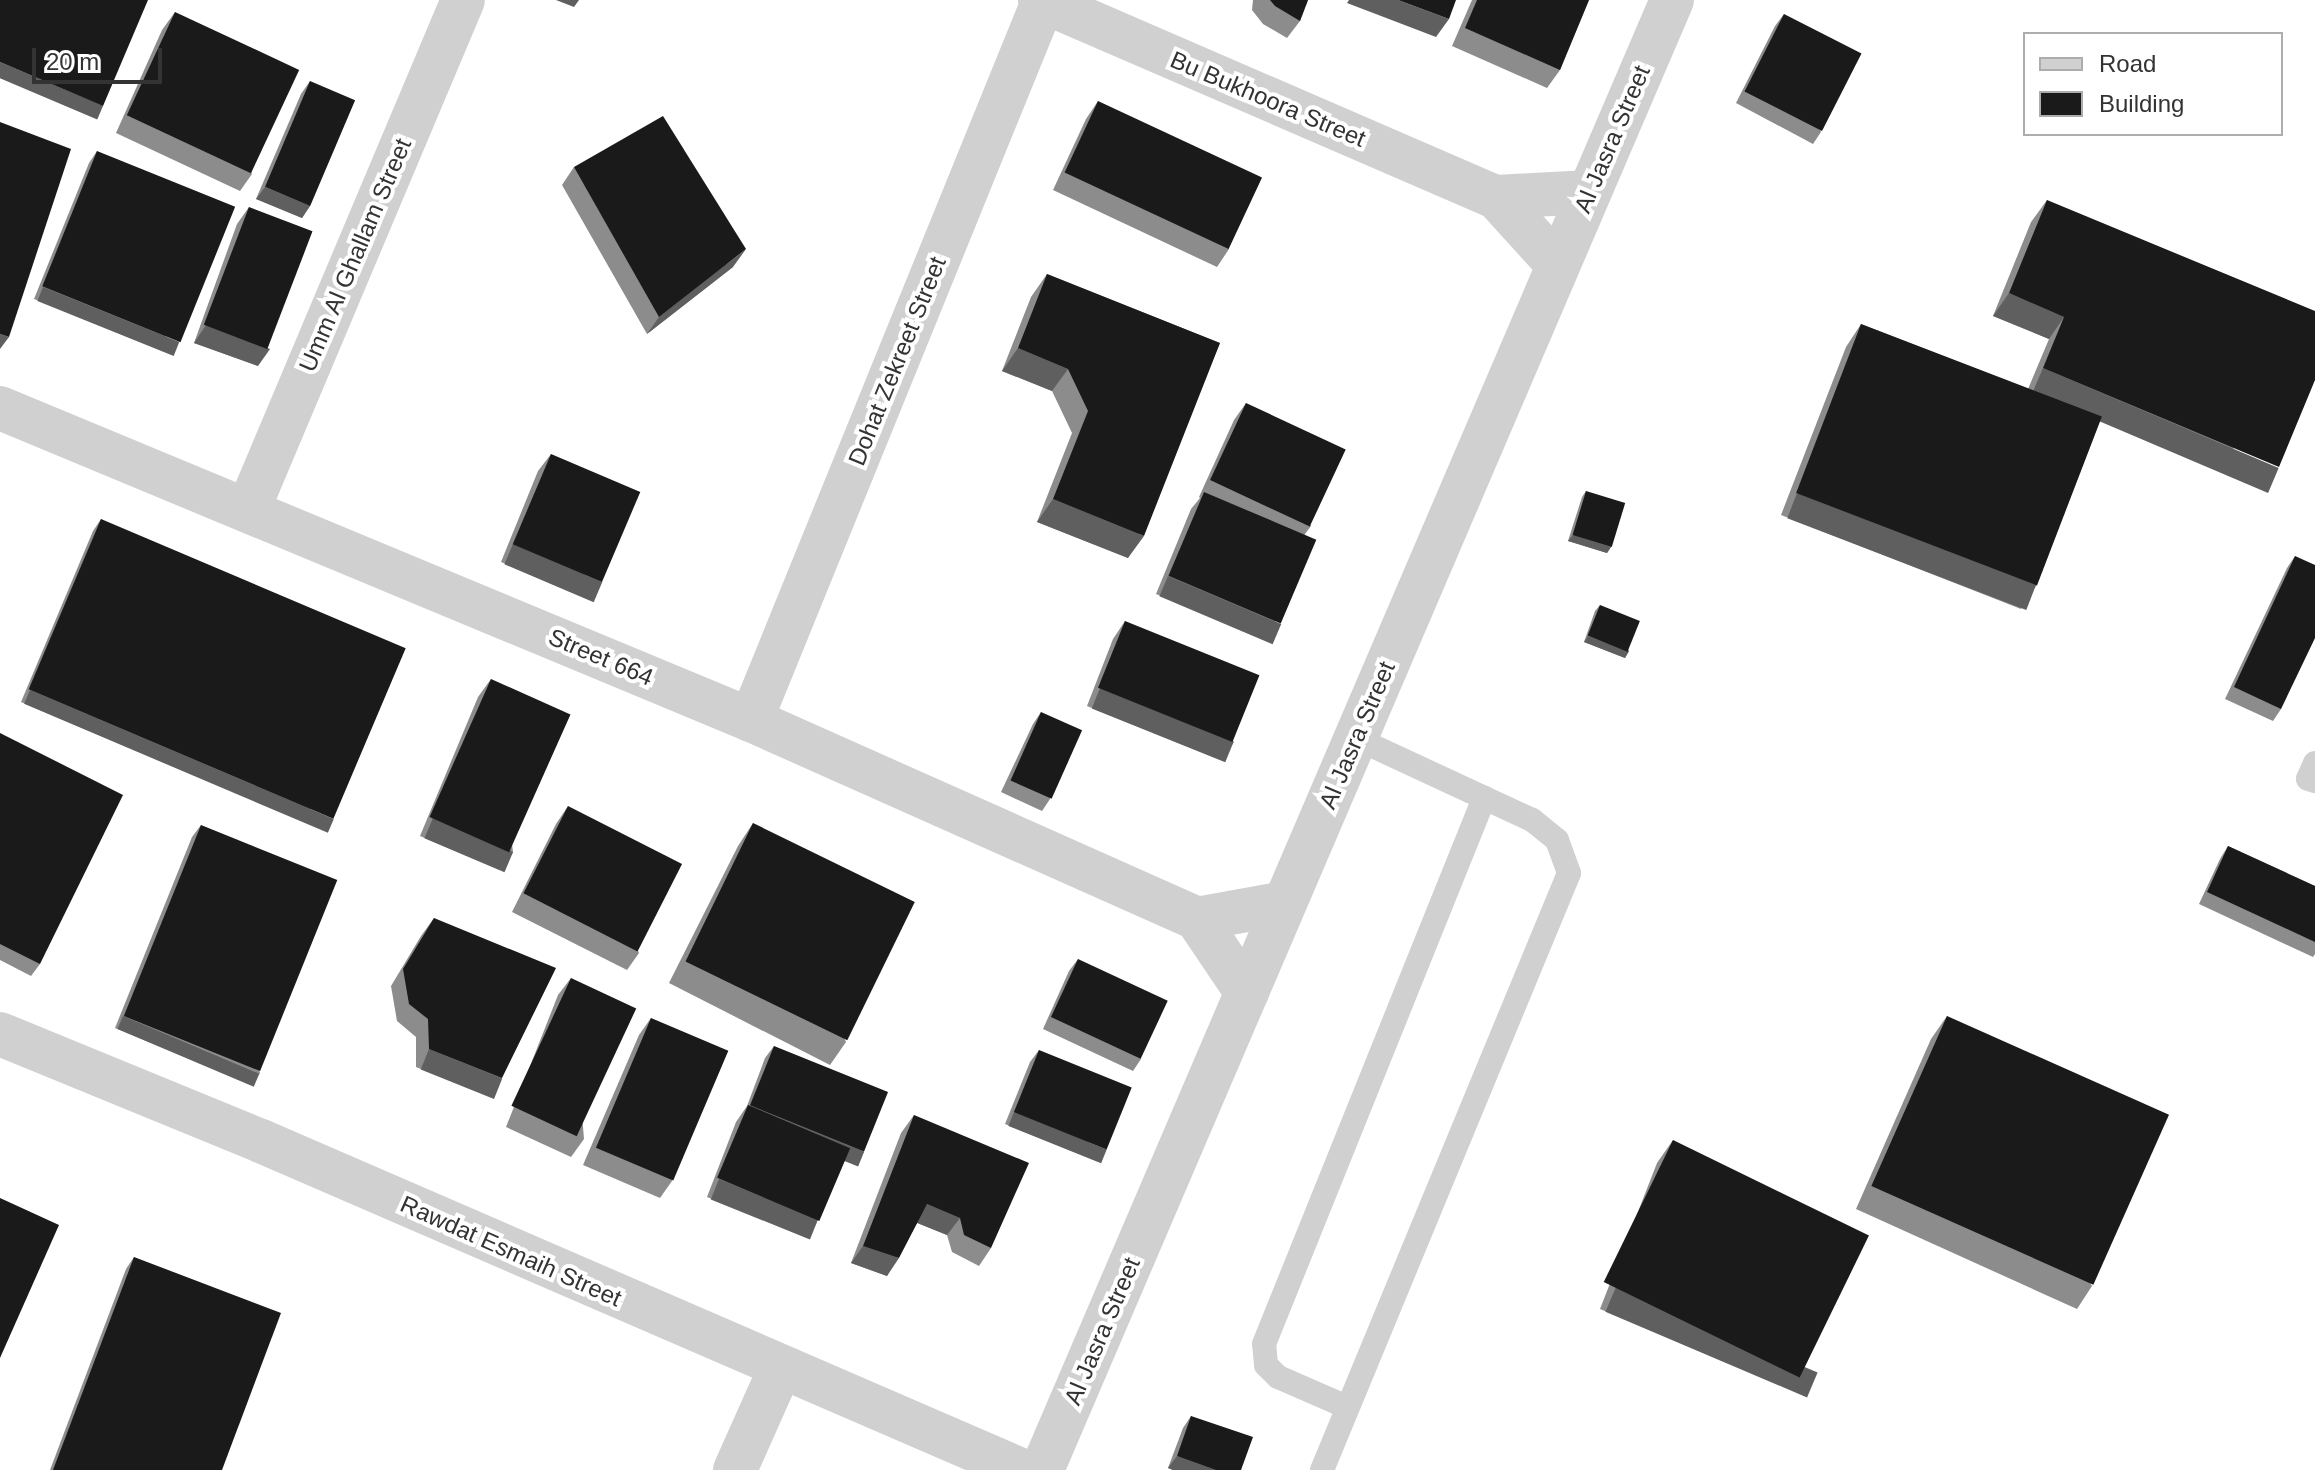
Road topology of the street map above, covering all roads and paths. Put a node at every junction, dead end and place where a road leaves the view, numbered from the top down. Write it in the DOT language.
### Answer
graph roads {
  1 [pos="463,0"];
  2 [pos="1672,0"];
  3 [pos="1042,1"];
  4 [pos="1589,192"];
  5 [pos="1496,197"];
  6 [pos="1557,264"];
  7 [pos="0,408"];
  8 [pos="248,510"];
  9 [pos="751,720"];
  10 [pos="1355,738"];
  11 [pos="2315,763"];
  12 [pos="2315,781"];
  13 [pos="1484,798"];
  14 [pos="1285,903"];
  15 [pos="1197,919"];
  16 [pos="1247,993"];
  17 [pos="0,1034"];
  18 [pos="780,1369"];
  19 [pos="1347,1407"];
  20 [pos="735,1470"];
  21 [pos="1021,1470"];
  22 [pos="1042,1470"];
  23 [pos="1322,1470"];
  1 -- 8 [label="street, Umm Al Ghallam Street"];
  2 -- 4 [label="street, Al Jasra Street"];
  3 -- 5 [label="street, Bu Bukhoora Street"];
  3 -- 9 [label="street, Dohat Zekreet Street"];
  4 -- 5 [label="street, Bu Bukhoora Street"];
  4 -- 6 [label="street, Al Jasra Street"];
  5 -- 6 [label="street, Bu Bukhoora Street"];
  6 -- 10 [label="street, Al Jasra Street"];
  7 -- 8 [label="street, Street 664"];
  8 -- 9 [label="street, Street 664"];
  9 -- 15 [label="street, Street 664"];
  10 -- 13 [label="lane"];
  10 -- 14 [label="street, Al Jasra Street"];
  11 -- 12 [label="lane"];
  13 -- 19 [label="lane"];
  13 -- 19 [label="lane"];
  14 -- 15 [label="street"];
  14 -- 16 [label="street, Al Jasra Street"];
  15 -- 16 [label="street"];
  16 -- 22 [label="street, Al Jasra Street"];
  17 -- 18 [label="street, Rawdat Esmaih Street"];
  18 -- 20 [label="street"];
  18 -- 21 [label="street, Rawdat Esmaih Street"];
  19 -- 23 [label="lane"];
}
